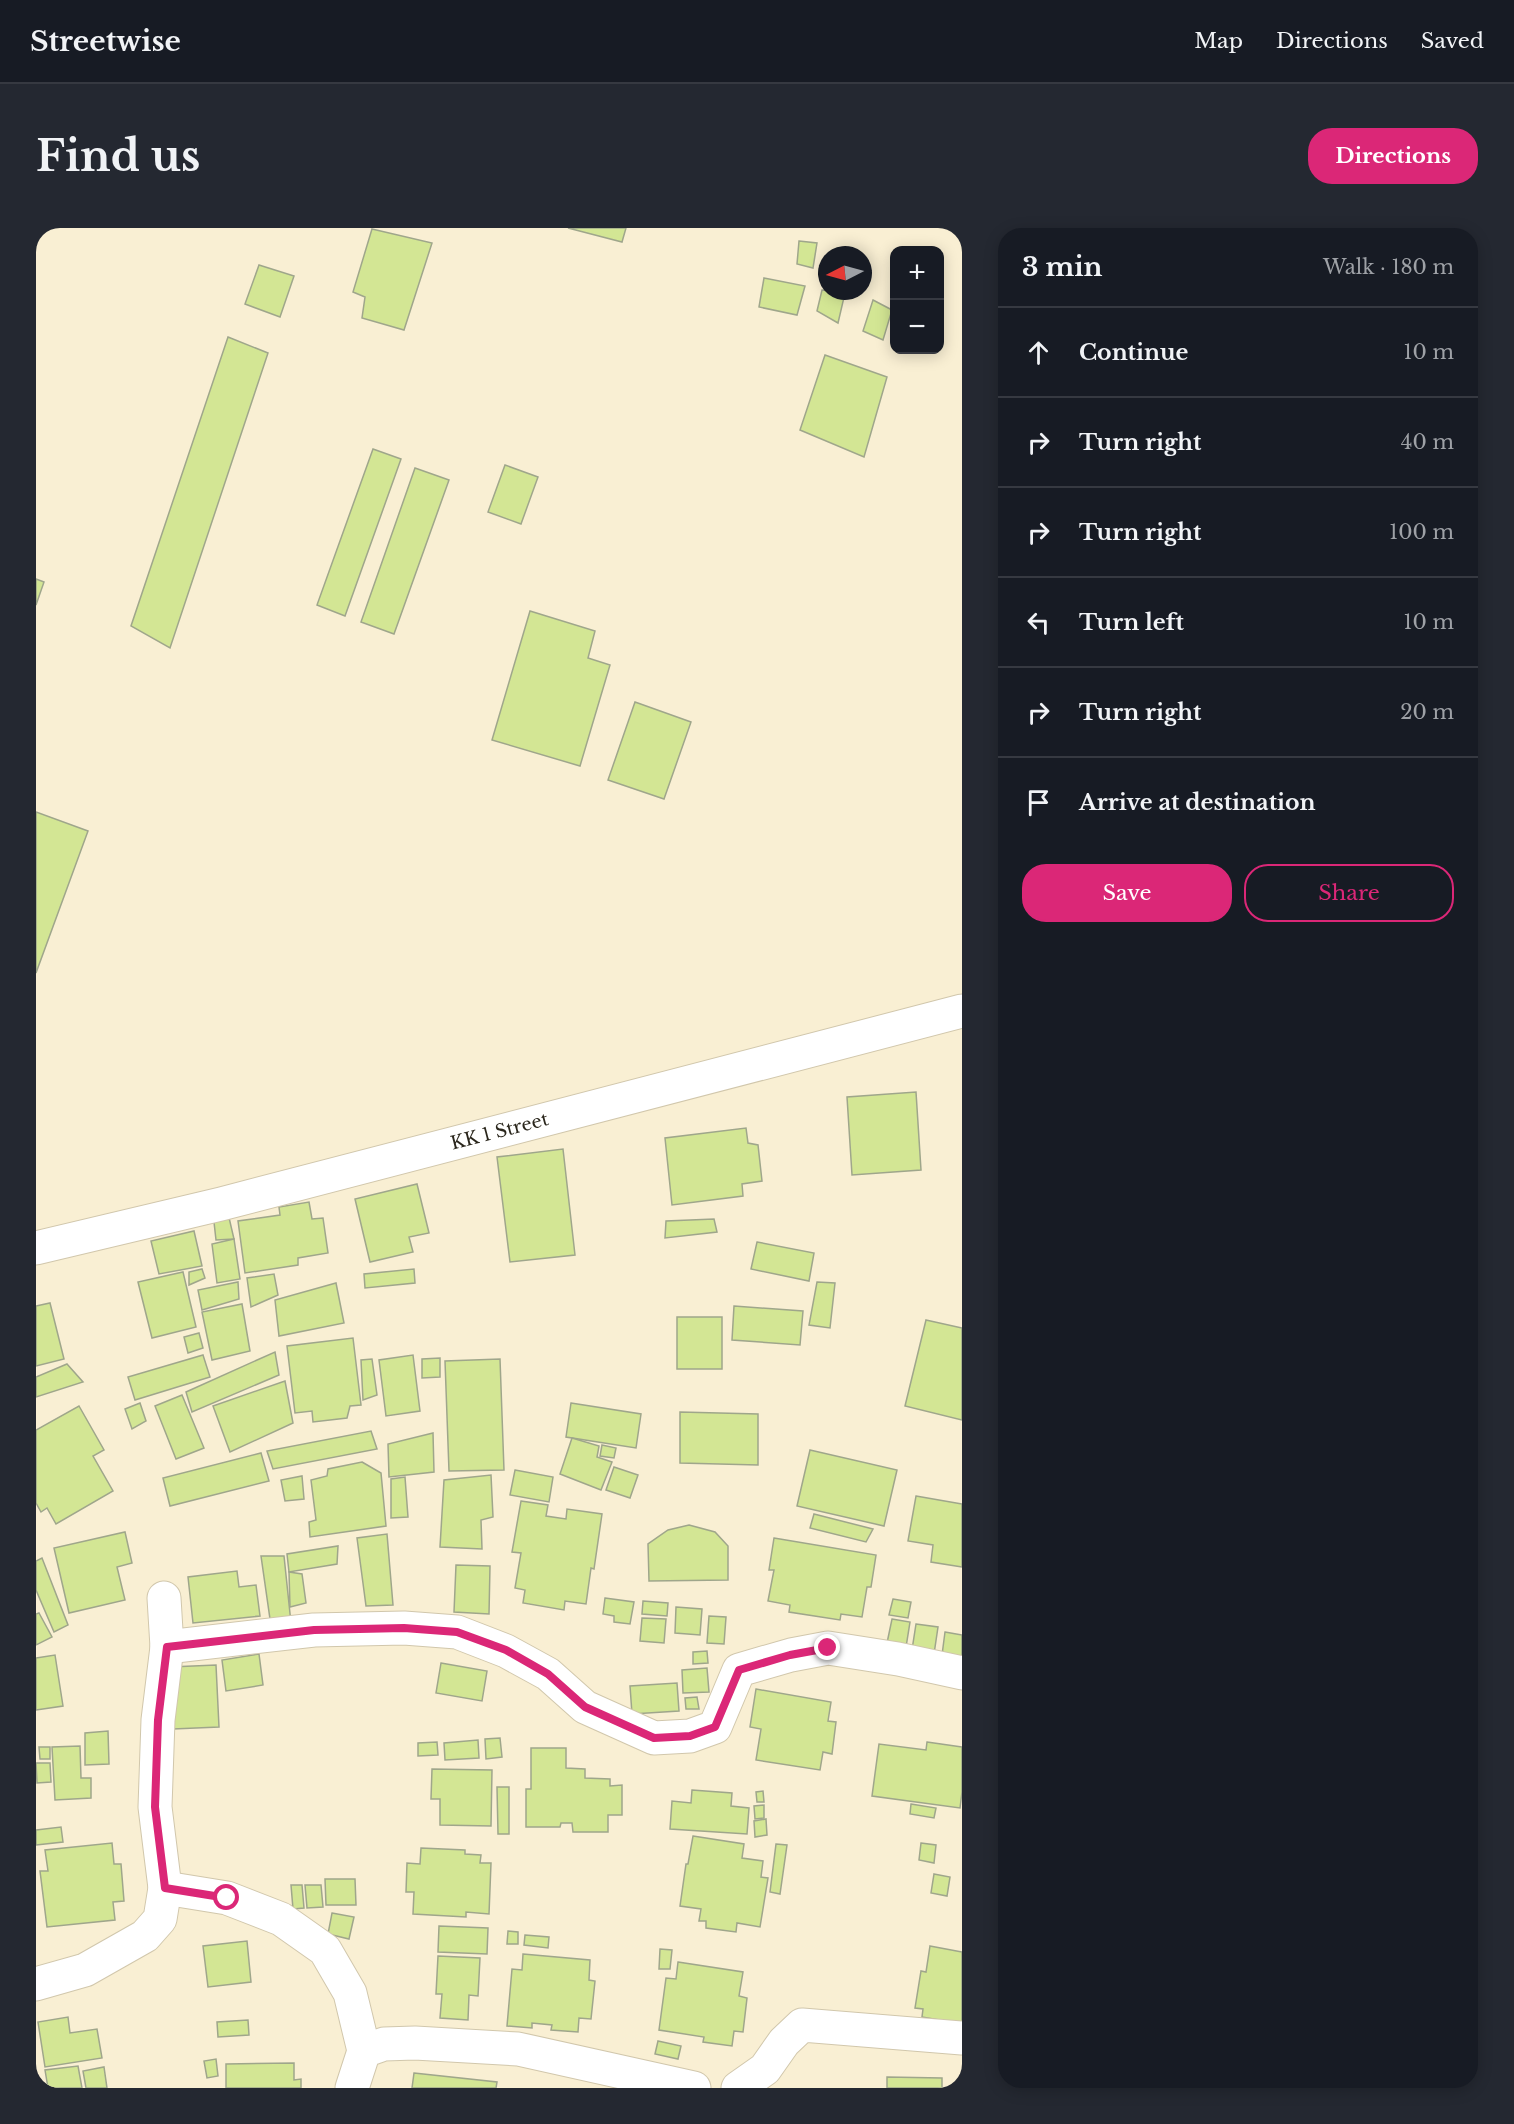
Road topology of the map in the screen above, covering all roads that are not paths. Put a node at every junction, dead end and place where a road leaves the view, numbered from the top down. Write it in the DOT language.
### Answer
graph roads {
  1 [pos="962,1011"];
  2 [pos="36,1248"];
  3 [pos="164,1598"];
  4 [pos="167,1647"];
  5 [pos="962,1673"];
  6 [pos="165,1888"];
  7 [pos="36,1984"];
  8 [pos="962,2038"];
  9 [pos="364,2051"];
  10 [pos="352,2088"];
  11 [pos="694,2088"];
  12 [pos="738,2088"];
  1 -- 2 [label="street, KK 1 Street"];
  3 -- 4 [label="street"];
  4 -- 5 [label="street"];
  4 -- 6 [label="street"];
  6 -- 7 [label="street"];
  6 -- 9 [label="street"];
  8 -- 12 [label="street"];
  9 -- 10 [label="street"];
  9 -- 11 [label="street"];
}
